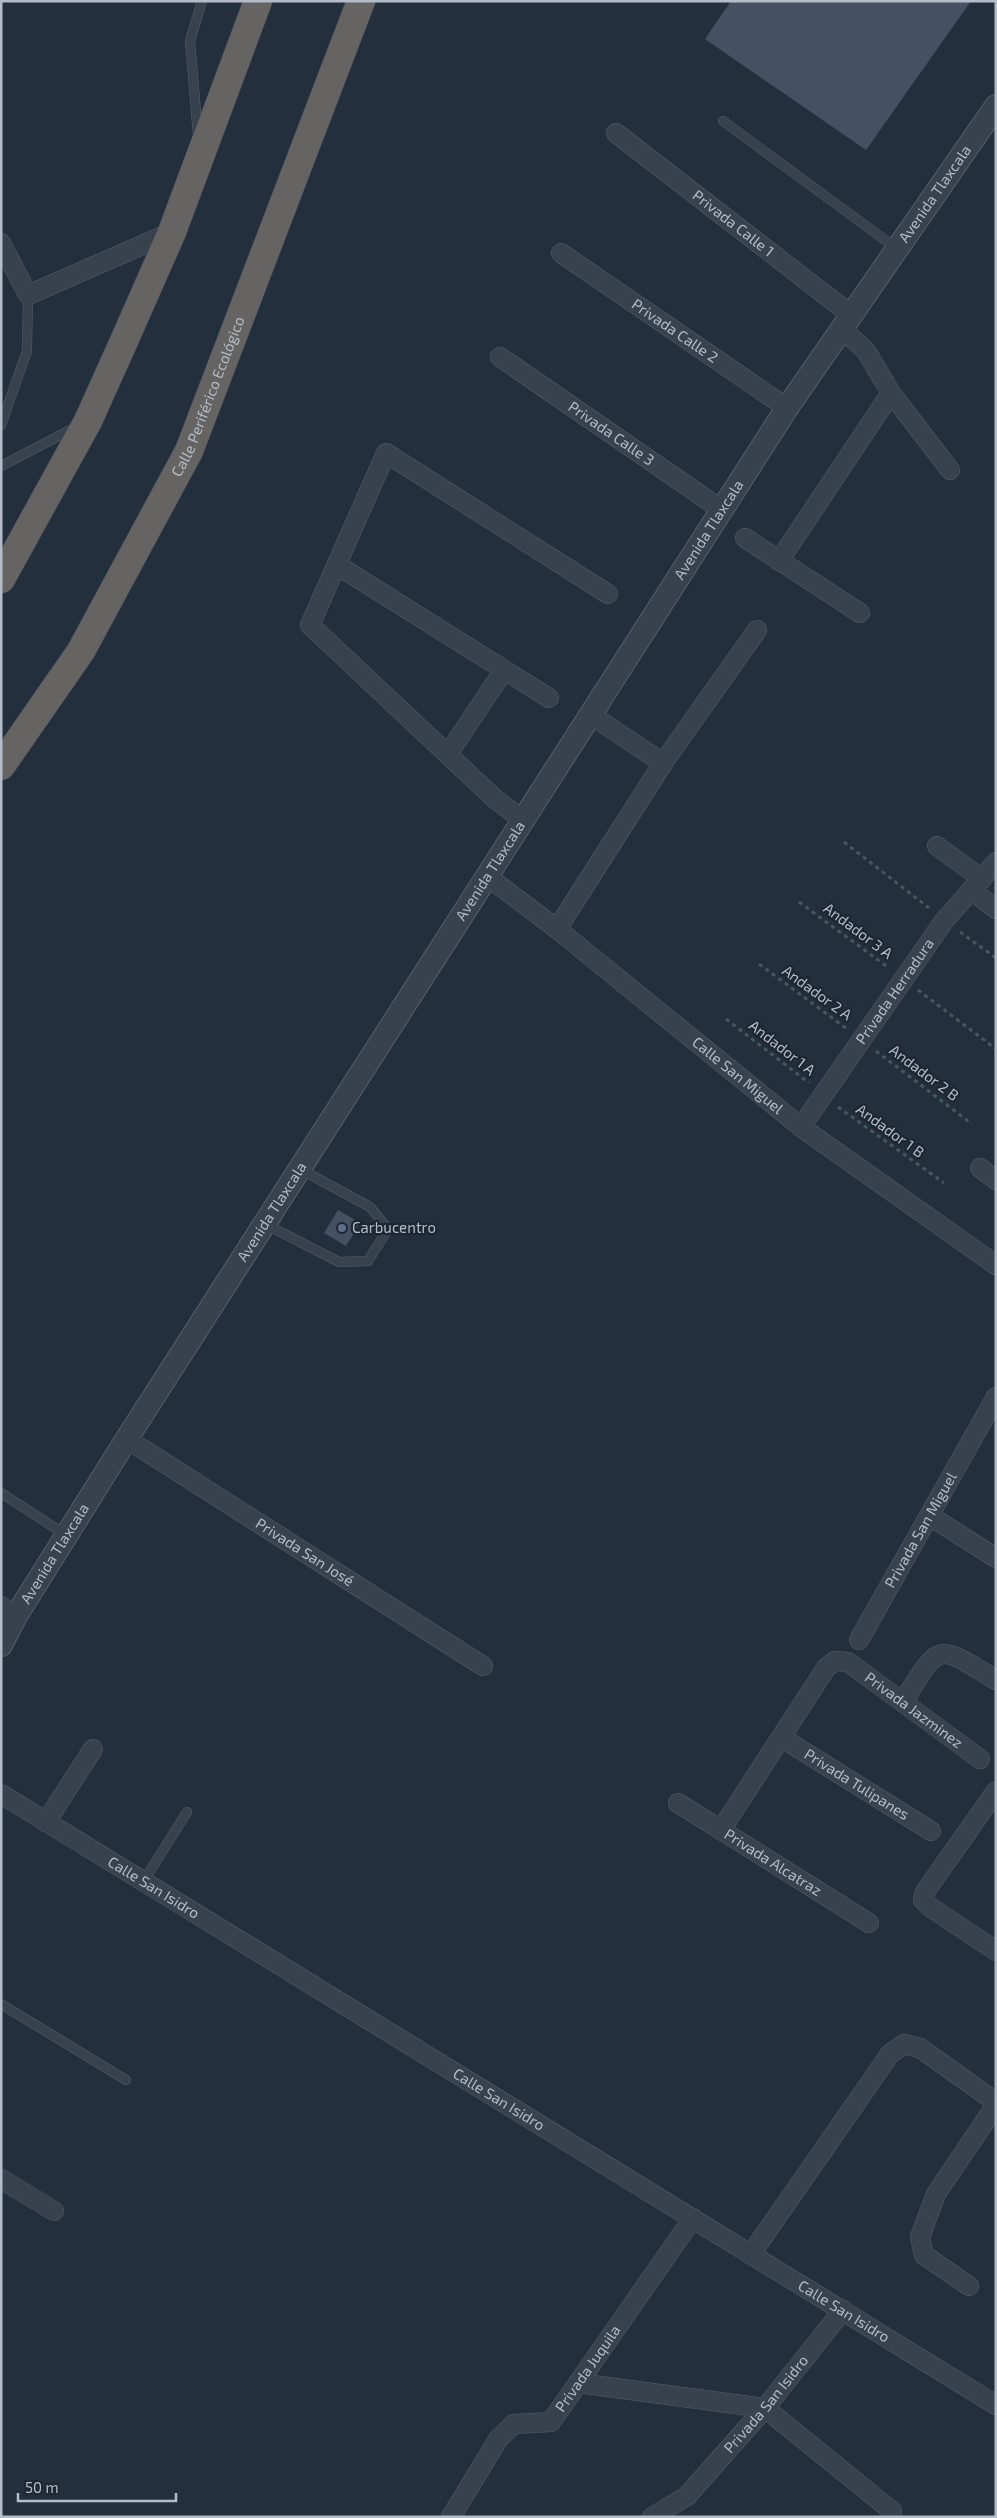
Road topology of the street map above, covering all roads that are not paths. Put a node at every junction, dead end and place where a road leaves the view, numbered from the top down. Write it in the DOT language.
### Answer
graph roads {
  1 [pos="202,1"];
  2 [pos="258,1"];
  3 [pos="361,1"];
  4 [pos="996,106"];
  5 [pos="723,121"];
  6 [pos="616,133"];
  7 [pos="200,154"];
  8 [pos="172,232"];
  9 [pos="1,243"];
  10 [pos="897,248"];
  11 [pos="561,253"];
  12 [pos="28,295"];
  13 [pos="846,321"];
  14 [pos="500,357"];
  15 [pos="891,393"];
  16 [pos="787,408"];
  17 [pos="88,421"];
  18 [pos="1,425"];
  19 [pos="1,466"];
  20 [pos="950,470"];
  21 [pos="722,510"];
  22 [pos="745,538"];
  23 [pos="779,561"];
  24 [pos="337,565"];
  25 [pos="1,579"];
  26 [pos="608,594"];
  27 [pos="860,613"];
  28 [pos="757,630"];
  29 [pos="504,670"];
  30 [pos="549,698"];
  31 [pos="591,715"];
  32 [pos="448,754"];
  33 [pos="663,762"];
  34 [pos="1,766"];
  35 [pos="524,820"];
  36 [pos="937,846"];
  37 [pos="996,862"];
  38 [pos="488,877"];
  39 [pos="977,885"];
  40 [pos="996,908"];
  41 [pos="557,929"];
  42 [pos="802,1127"];
  43 [pos="980,1168"];
  44 [pos="300,1169"];
  45 [pos="996,1180"];
  46 [pos="265,1224"];
  47 [pos="996,1265"];
  48 [pos="996,1397"];
  49 [pos="989,1425"];
  50 [pos="126,1440"];
  51 [pos="1,1493"];
  52 [pos="930,1516"];
  53 [pos="67,1535"];
  54 [pos="996,1558"];
  55 [pos="9,1611"];
  56 [pos="859,1640"];
  57 [pos="1,1645"];
  58 [pos="483,1666"];
  59 [pos="996,1680"];
  60 [pos="903,1702"];
  61 [pos="782,1738"];
  62 [pos="93,1749"];
  63 [pos="980,1759"];
  64 [pos="996,1791"];
  65 [pos="1,1794"];
  66 [pos="678,1803"];
  67 [pos="187,1812"];
  68 [pos="989,1816"];
  69 [pos="46,1822"];
  70 [pos="720,1830"];
  71 [pos="931,1831"];
  72 [pos="143,1882"];
  73 [pos="869,1923"];
  74 [pos="996,1951"];
  75 [pos="1,2004"];
  76 [pos="126,2080"];
  77 [pos="996,2103"];
  78 [pos="1,2179"];
  79 [pos="54,2211"];
  80 [pos="693,2218"];
  81 [pos="751,2254"];
  82 [pos="969,2286"];
  83 [pos="843,2310"];
  84 [pos="578,2383"];
  85 [pos="996,2405"];
  86 [pos="765,2408"];
  87 [pos="892,2511"];
  88 [pos="451,2517"];
  89 [pos="652,2517"];
  1 -- 7 [label="lane"];
  2 -- 7 [label="highway"];
  3 -- 34 [label="highway, Calle Periférico Ecológico"];
  4 -- 10 [label="street, Avenida Tlaxcala"];
  5 -- 10 [label="lane"];
  6 -- 13 [label="street, Privada Calle 1"];
  7 -- 8 [label="highway"];
  8 -- 12 [label="street"];
  8 -- 17 [label="highway"];
  9 -- 12 [label="street"];
  10 -- 13 [label="street, Avenida Tlaxcala"];
  11 -- 16 [label="street, Privada Calle 2"];
  12 -- 18 [label="lane"];
  13 -- 15 [label="street, Privada Calle 1"];
  13 -- 16 [label="street, Avenida Tlaxcala"];
  14 -- 21 [label="street, Privada Calle 3"];
  15 -- 20 [label="street, Privada Calle 1"];
  15 -- 23 [label="street"];
  16 -- 21 [label="street, Avenida Tlaxcala"];
  17 -- 19 [label="lane"];
  17 -- 25 [label="highway"];
  21 -- 31 [label="street, Avenida Tlaxcala"];
  22 -- 23 [label="street"];
  23 -- 27 [label="street"];
  24 -- 26 [label="street"];
  24 -- 29 [label="street"];
  24 -- 32 [label="street"];
  28 -- 33 [label="street"];
  29 -- 30 [label="street"];
  29 -- 32 [label="street"];
  31 -- 33 [label="street"];
  31 -- 35 [label="street, Avenida Tlaxcala"];
  32 -- 35 [label="street"];
  33 -- 41 [label="street"];
  35 -- 38 [label="street, Avenida Tlaxcala"];
  36 -- 39 [label="street"];
  37 -- 39 [label="street, Privada Herradura"];
  38 -- 41 [label="street, Calle San Miguel"];
  38 -- 44 [label="street, Avenida Tlaxcala"];
  39 -- 40 [label="street"];
  39 -- 42 [label="street, Privada Herradura"];
  41 -- 42 [label="street, Calle San Miguel"];
  42 -- 47 [label="street, Calle San Miguel"];
  43 -- 45 [label="street"];
  44 -- 46 [label="street, Avenida Tlaxcala"];
  44 -- 46 [label="lane"];
  46 -- 50 [label="street, Avenida Tlaxcala"];
  48 -- 49 [label="street, Privada San Miguel"];
  49 -- 52 [label="street, Privada San Miguel"];
  50 -- 53 [label="street, Avenida Tlaxcala"];
  50 -- 58 [label="street, Privada San José"];
  51 -- 53 [label="lane"];
  52 -- 54 [label="street"];
  52 -- 56 [label="street, Privada San Miguel"];
  53 -- 55 [label="street, Avenida Tlaxcala"];
  55 -- 57 [label="street, Avenida Tlaxcala"];
  59 -- 60 [label="street"];
  60 -- 61 [label="street, Privada Jazminez"];
  60 -- 63 [label="street, Privada Jazminez"];
  61 -- 70 [label="street"];
  61 -- 71 [label="street, Privada Tulipanes"];
  62 -- 69 [label="street"];
  64 -- 68 [label="street"];
  65 -- 69 [label="street, Calle San Isidro"];
  66 -- 70 [label="street, Privada Alcatraz"];
  67 -- 72 [label="lane"];
  68 -- 74 [label="street"];
  69 -- 72 [label="street, Calle San Isidro"];
  70 -- 73 [label="street, Privada Alcatraz"];
  72 -- 80 [label="street, Calle San Isidro"];
  75 -- 76 [label="lane"];
  77 -- 81 [label="street"];
  77 -- 82 [label="street"];
  78 -- 79 [label="street"];
  80 -- 81 [label="street, Calle San Isidro"];
  80 -- 84 [label="street, Privada Juquila"];
  81 -- 83 [label="street, Calle San Isidro"];
  83 -- 85 [label="street, Calle San Isidro"];
  83 -- 86 [label="street, Privada San Isidro"];
  84 -- 86 [label="street"];
  84 -- 88 [label="street, Privada Juquila"];
  86 -- 87 [label="street"];
  86 -- 89 [label="street, Privada San Isidro"];
}
